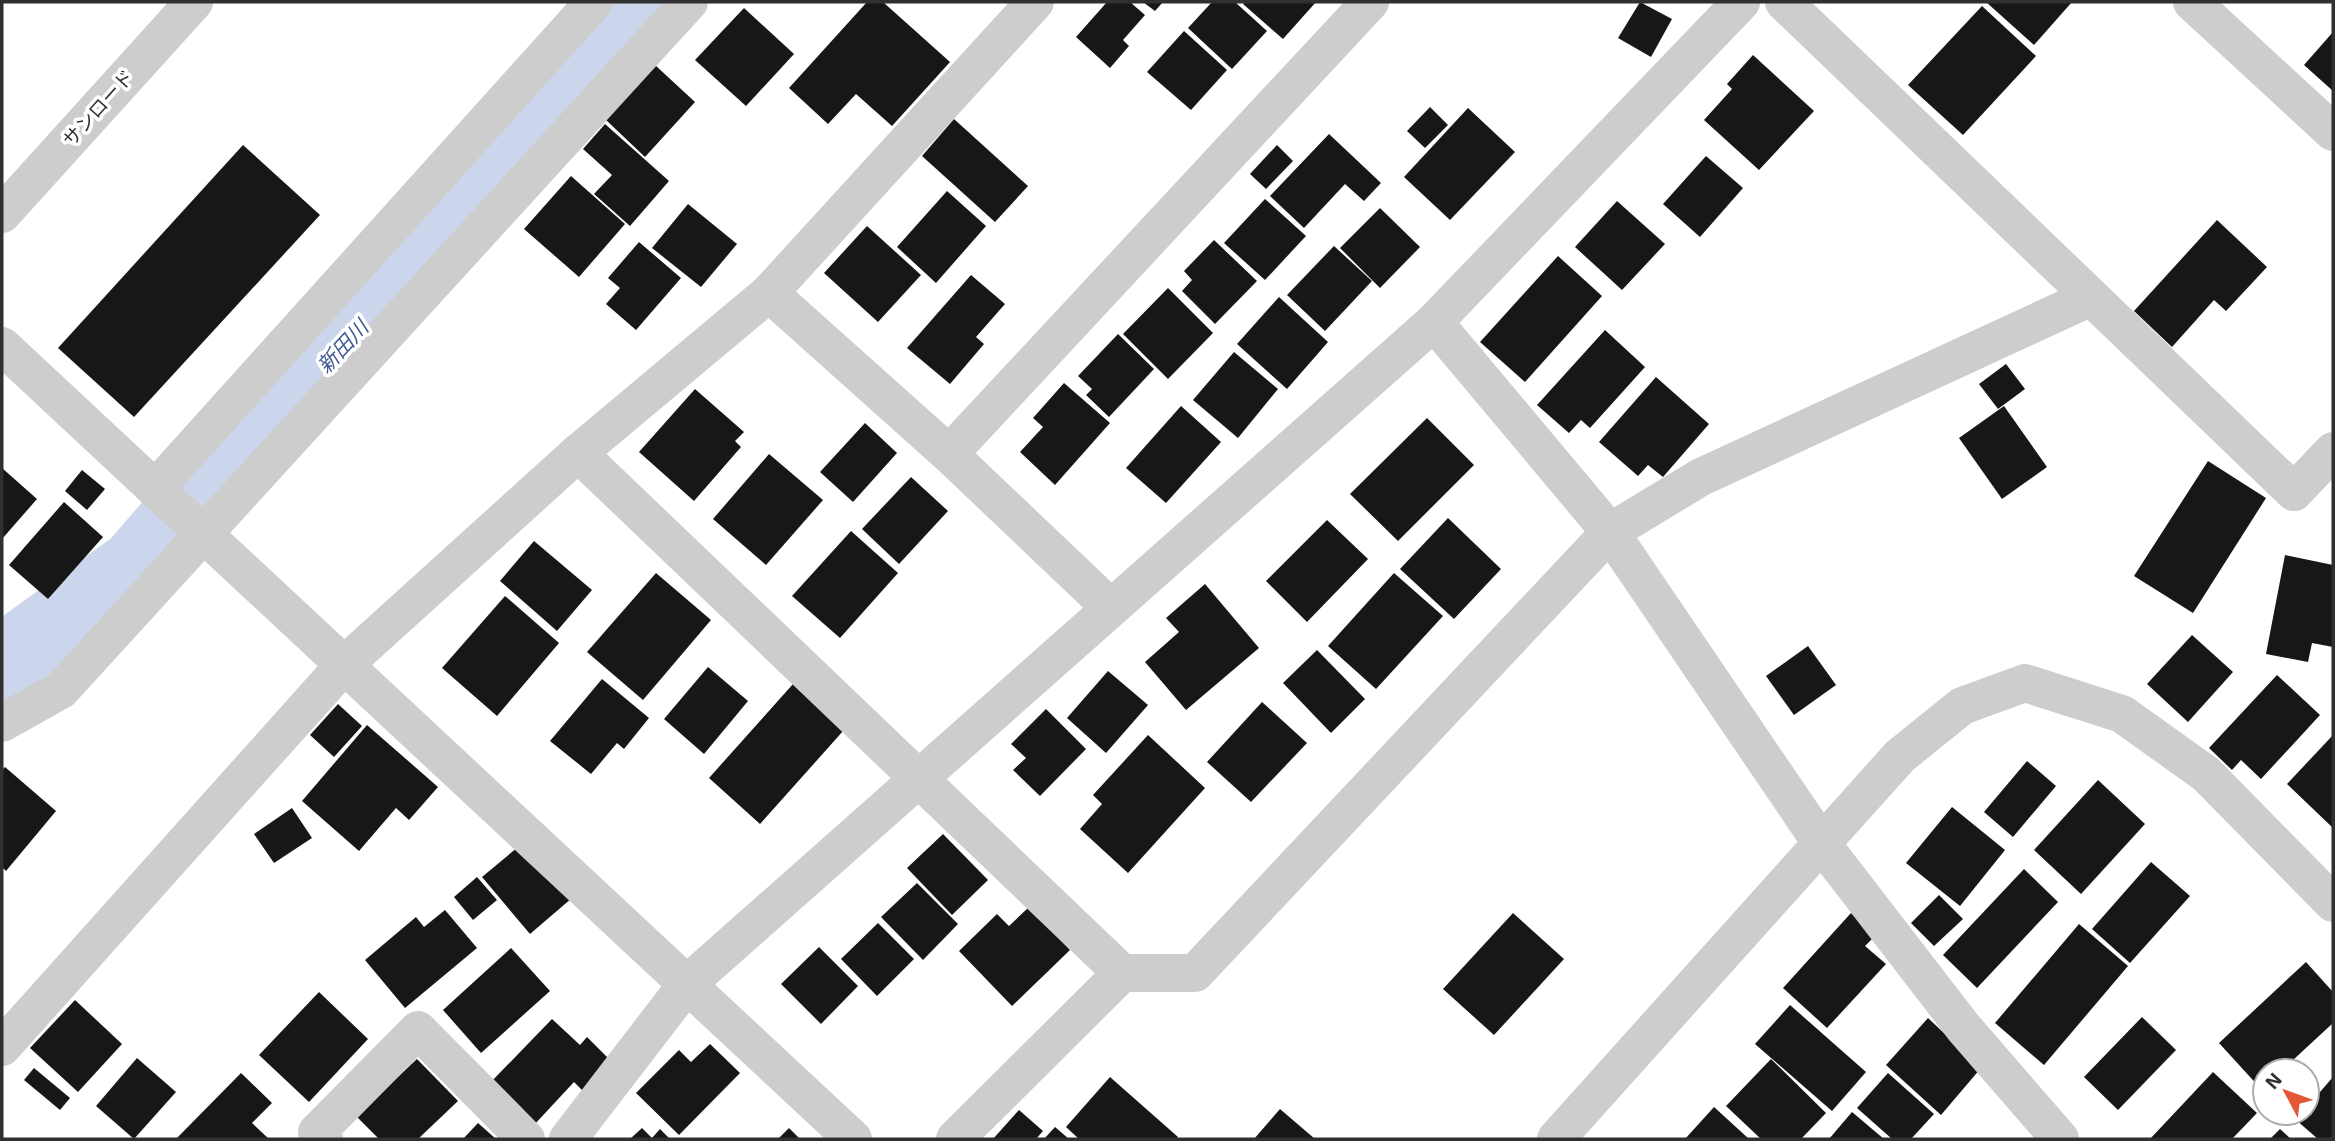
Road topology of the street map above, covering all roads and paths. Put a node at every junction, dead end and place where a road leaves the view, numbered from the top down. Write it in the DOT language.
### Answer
graph roads {
  1 [pos="194,2"];
  2 [pos="594,2"];
  3 [pos="689,2"];
  4 [pos="1035,2"];
  5 [pos="1370,2"];
  6 [pos="1741,2"];
  7 [pos="1784,2"];
  8 [pos="2192,2"];
  9 [pos="2333,132"];
  10 [pos="2,214"];
  11 [pos="769,293"];
  12 [pos="2089,298"];
  13 [pos="1434,323"];
  14 [pos="2,346"];
  15 [pos="2333,450"];
  16 [pos="578,453"];
  17 [pos="949,454"];
  18 [pos="180,510"];
  19 [pos="1610,532"];
  20 [pos="1111,608"];
  21 [pos="345,664"];
  22 [pos="2,723"];
  23 [pos="917,779"];
  24 [pos="1822,844"];
  25 [pos="2333,904"];
  26 [pos="1122,972"];
  27 [pos="687,984"];
  28 [pos="2,1047"];
  29 [pos="2045,1134"];
  30 [pos="324,1139"];
  31 [pos="526,1139"];
  32 [pos="568,1139"];
  33 [pos="853,1139"];
  34 [pos="955,1139"];
  35 [pos="1556,1139"];
  1 -- 10 [label="street, サンロード"];
  2 -- 18 [label="street"];
  3 -- 18 [label="street"];
  4 -- 11 [label="street"];
  5 -- 17 [label="street"];
  6 -- 13 [label="street"];
  7 -- 12 [label="street"];
  8 -- 9 [label="street"];
  11 -- 16 [label="street"];
  11 -- 17 [label="street"];
  12 -- 15 [label="street"];
  12 -- 19 [label="street"];
  13 -- 19 [label="street"];
  13 -- 20 [label="street"];
  14 -- 18 [label="street"];
  16 -- 21 [label="street"];
  16 -- 23 [label="street"];
  17 -- 20 [label="street"];
  18 -- 21 [label="street"];
  18 -- 22 [label="street"];
  19 -- 24 [label="street"];
  19 -- 26 [label="street"];
  20 -- 23 [label="street"];
  21 -- 27 [label="street"];
  21 -- 28 [label="street"];
  23 -- 26 [label="street"];
  23 -- 27 [label="street"];
  24 -- 25 [label="street"];
  24 -- 29 [label="street"];
  24 -- 35 [label="street"];
  26 -- 34 [label="street"];
  27 -- 32 [label="street"];
  27 -- 33 [label="street"];
  30 -- 31 [label="street"];
}
